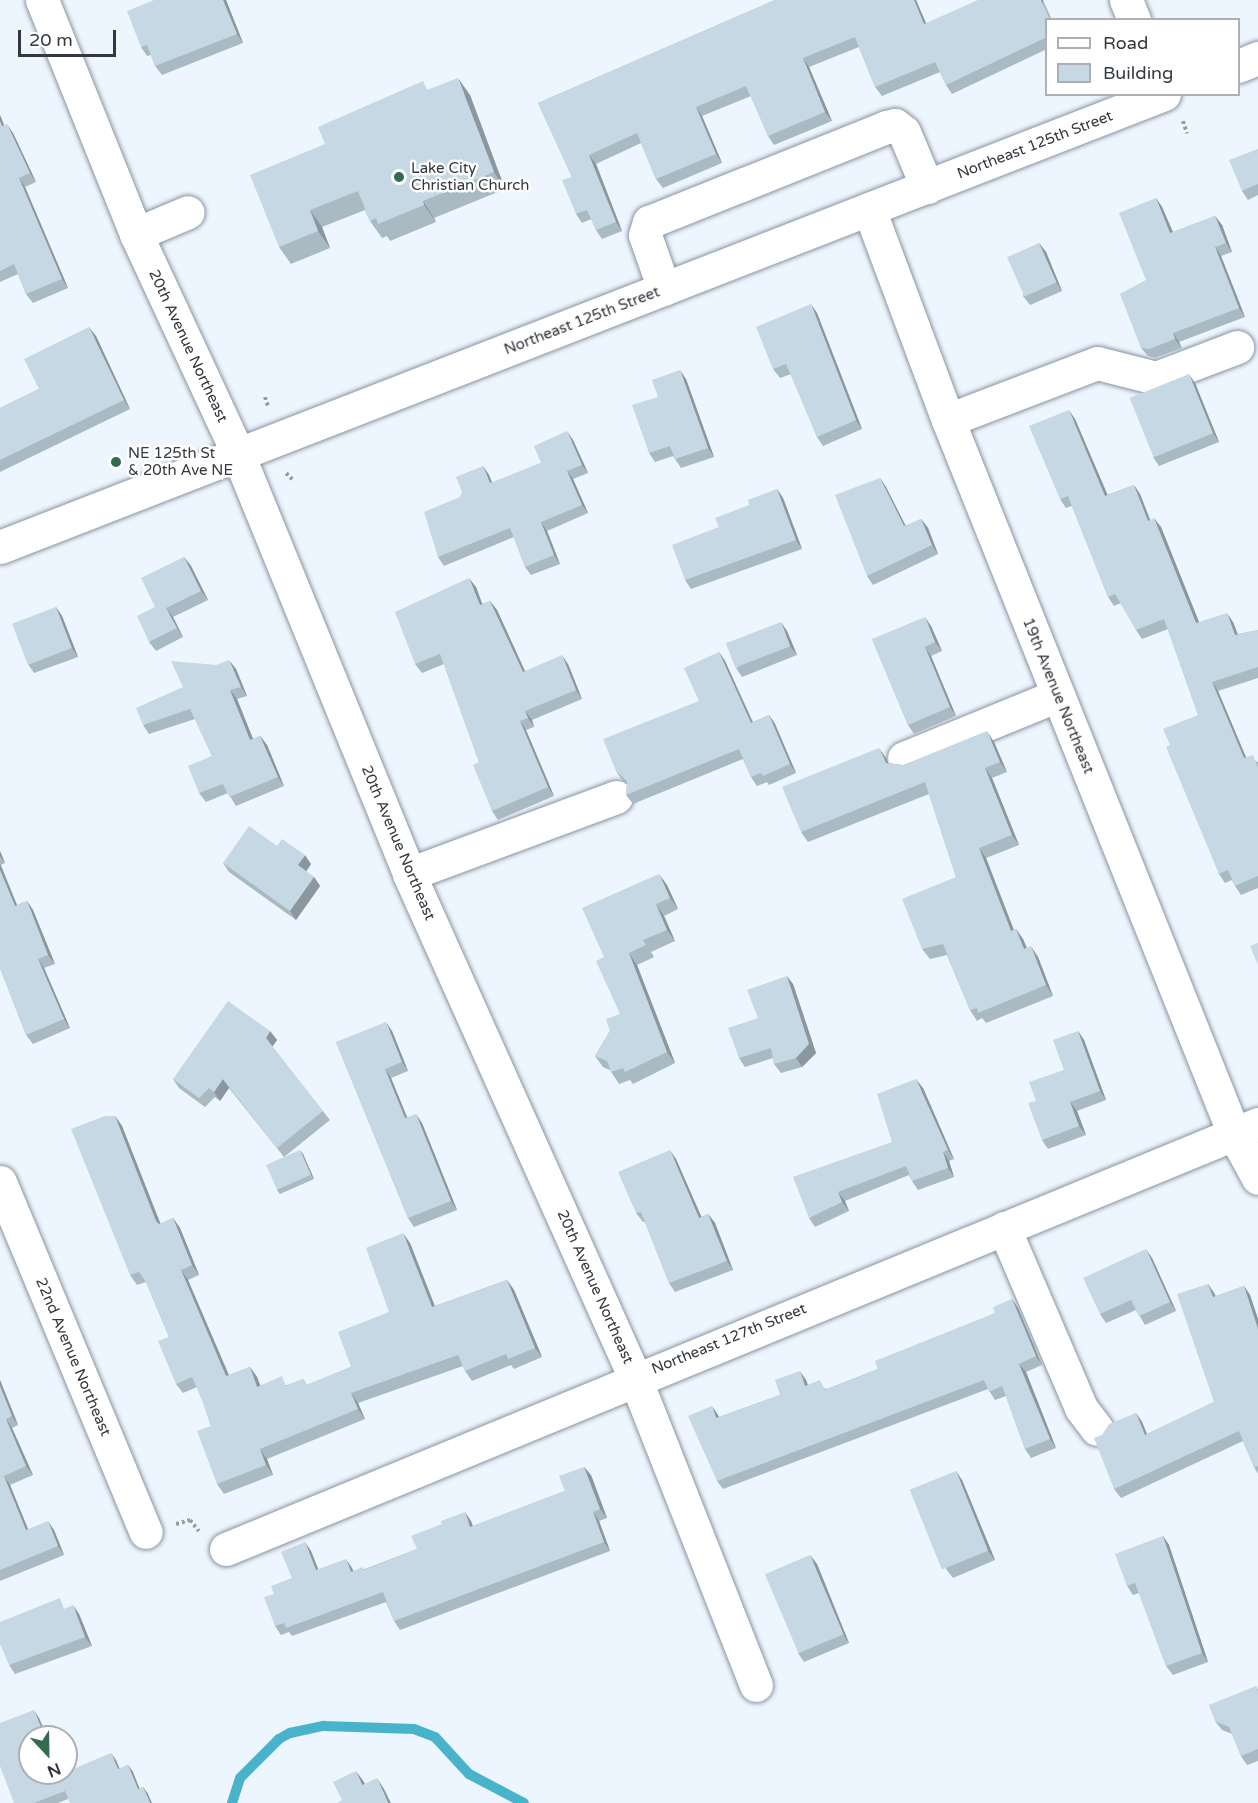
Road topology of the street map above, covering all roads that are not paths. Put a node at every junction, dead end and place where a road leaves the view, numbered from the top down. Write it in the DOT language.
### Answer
graph roads {
  1 [pos="42,0"];
  2 [pos="1126,0"];
  3 [pos="1133,18"];
  4 [pos="1258,58"];
  5 [pos="1240,66"];
  6 [pos="1161,96"];
  7 [pos="927,187"];
  8 [pos="869,209"];
  9 [pos="188,212"];
  10 [pos="136,234"];
  11 [pos="664,289"];
  12 [pos="1237,347"];
  13 [pos="948,420"];
  14 [pos="238,454"];
  15 [pos="0,547"];
  16 [pos="1058,695"];
  17 [pos="904,758"];
  18 [pos="616,797"];
  19 [pos="409,874"];
  20 [pos="1246,1129"];
  21 [pos="1258,1178"];
  22 [pos="0,1182"];
  23 [pos="1004,1227"];
  24 [pos="635,1378"];
  25 [pos="1097,1429"];
  26 [pos="146,1532"];
  27 [pos="226,1549"];
  28 [pos="756,1685"];
  1 -- 10 [label="street, 20th Avenue Northeast"];
  2 -- 3 [label="street"];
  4 -- 5 [label="street"];
  6 -- 7 [label="street, Northeast 125th Street"];
  7 -- 8 [label="street, Northeast 125th Street"];
  7 -- 11 [label="street"];
  8 -- 11 [label="street, Northeast 125th Street"];
  8 -- 13 [label="street, 19th Avenue Northeast"];
  9 -- 10 [label="street"];
  10 -- 14 [label="street, 20th Avenue Northeast"];
  11 -- 14 [label="street, Northeast 125th Street"];
  12 -- 13 [label="street"];
  13 -- 16 [label="street, 19th Avenue Northeast"];
  14 -- 15 [label="street, Northeast 125th Street"];
  14 -- 19 [label="street, 20th Avenue Northeast"];
  16 -- 17 [label="street"];
  16 -- 20 [label="street, 19th Avenue Northeast"];
  18 -- 19 [label="street"];
  19 -- 24 [label="street, 20th Avenue Northeast"];
  20 -- 21 [label="street, 19th Avenue Northeast"];
  20 -- 23 [label="street, Northeast 127th Street"];
  22 -- 26 [label="street, 22nd Avenue Northeast"];
  23 -- 24 [label="street, Northeast 127th Street"];
  23 -- 25 [label="street"];
  24 -- 27 [label="street, Northeast 127th Street"];
  24 -- 28 [label="street, 20th Avenue Northeast"];
}
